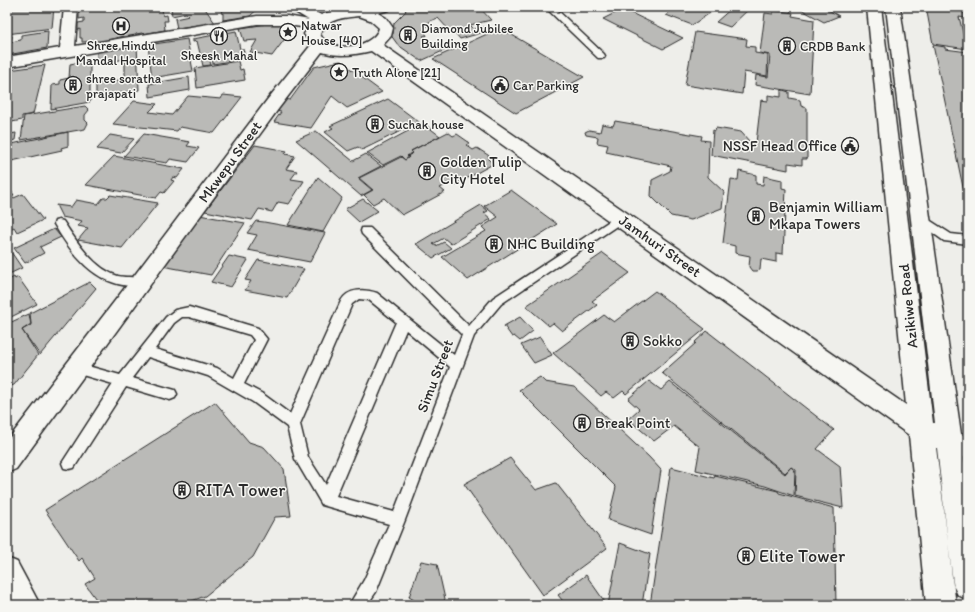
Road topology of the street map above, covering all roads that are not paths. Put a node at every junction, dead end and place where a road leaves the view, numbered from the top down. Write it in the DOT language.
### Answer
graph roads {
  1 [pos="71,7"];
  2 [pos="297,7"];
  3 [pos="397,7"];
  4 [pos="549,7"];
  5 [pos="874,7"];
  6 [pos="893,7"];
  7 [pos="383,13"];
  8 [pos="320,17"];
  9 [pos="320,44"];
  10 [pos="373,45"];
  11 [pos="67,53"];
  12 [pos="601,56"];
  13 [pos="7,62"];
  14 [pos="620,218"];
  15 [pos="920,218"];
  16 [pos="59,224"];
  17 [pos="366,231"];
  18 [pos="968,240"];
  19 [pos="142,282"];
  20 [pos="403,321"];
  21 [pos="469,334"];
  22 [pos="145,351"];
  23 [pos="456,364"];
  24 [pos="77,368"];
  25 [pos="123,380"];
  26 [pos="236,386"];
  27 [pos="170,394"];
  28 [pos="293,424"];
  29 [pos="921,429"];
  30 [pos="959,445"];
  31 [pos="7,461"];
  32 [pos="69,462"];
  33 [pos="328,500"];
  34 [pos="398,520"];
  35 [pos="7,572"];
  36 [pos="968,585"];
  37 [pos="25,605"];
  38 [pos="357,605"];
  39 [pos="941,605"];
  1 -- 11 [label="street"];
  2 -- 8 [label="street"];
  3 -- 7 [label="street"];
  4 -- 12 [label="lane"];
  5 -- 29 [label="street, Azikiwe Road"];
  6 -- 15 [label="street, Azikiwe Road"];
  7 -- 8 [label="street"];
  7 -- 10 [label="street"];
  8 -- 9 [label="street"];
  8 -- 11 [label="street"];
  9 -- 10 [label="street"];
  9 -- 19 [label="street, Mkwepu Street"];
  10 -- 14 [label="street, Jamhuri Street"];
  11 -- 13 [label="street"];
  14 -- 21 [label="lane, Simu Street"];
  14 -- 29 [label="street, Jamhuri Street"];
  15 -- 18 [label="lane"];
  15 -- 30 [label="street, Azikiwe Road"];
  16 -- 19 [label="lane"];
  17 -- 21 [label="lane"];
  19 -- 24 [label="street, Mkwepu Street"];
  20 -- 23 [label="lane"];
  20 -- 28 [label="lane"];
  20 -- 33 [label="lane"];
  21 -- 23 [label="lane, Simu Street"];
  22 -- 25 [label="lane"];
  22 -- 26 [label="lane"];
  22 -- 26 [label="lane"];
  23 -- 34 [label="lane, Simu Street"];
  24 -- 25 [label="lane"];
  24 -- 31 [label="street, Mkwepu Street"];
  25 -- 27 [label="lane"];
  25 -- 32 [label="lane"];
  26 -- 28 [label="lane"];
  28 -- 33 [label="lane"];
  29 -- 30 [label="street, Jamhuri Street"];
  29 -- 39 [label="street, Azikiwe Road"];
  30 -- 36 [label="street, Azikiwe Road"];
  33 -- 34 [label="lane"];
  34 -- 38 [label="lane, Simu Street"];
  35 -- 37 [label="street"];
}
